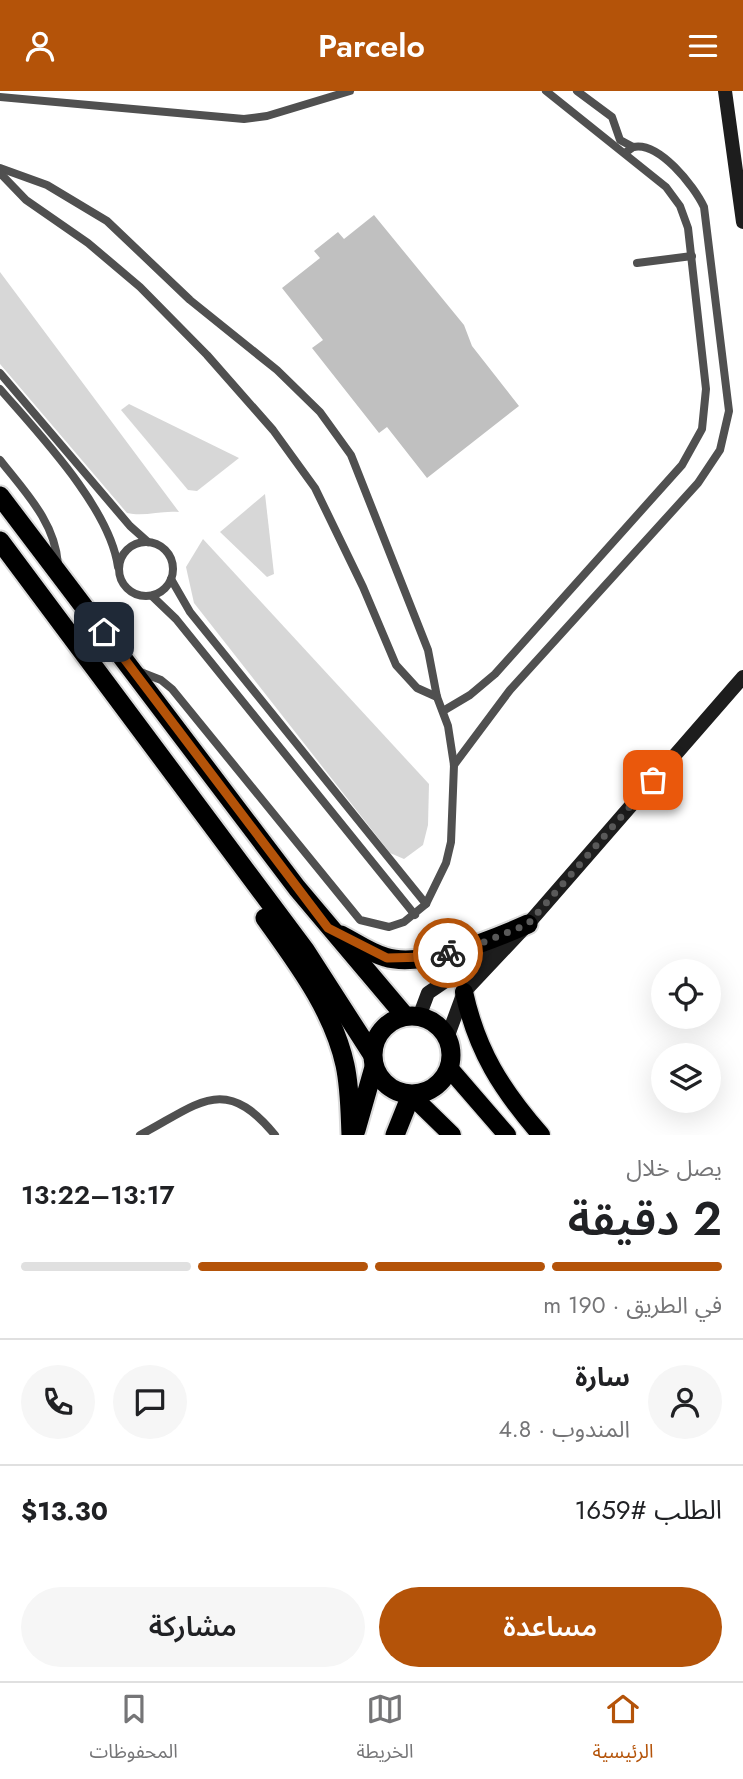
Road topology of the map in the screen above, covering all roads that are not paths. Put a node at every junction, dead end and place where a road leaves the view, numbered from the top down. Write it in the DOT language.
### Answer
graph roads {
  1 [pos="350,91"];
  2 [pos="546,91"];
  3 [pos="578,91"];
  4 [pos="725,91"];
  5 [pos="0,97"];
  6 [pos="633,147"];
  7 [pos="625,153"];
  8 [pos="0,170"];
  9 [pos="743,222"];
  10 [pos="692,256"];
  11 [pos="637,263"];
  12 [pos="0,373"];
  13 [pos="0,389"];
  14 [pos="0,460"];
  15 [pos="0,496"];
  16 [pos="0,541"];
  17 [pos="148,542"];
  18 [pos="118,567"];
  19 [pos="58,574"];
  20 [pos="171,579"];
  21 [pos="152,596"];
  22 [pos="134,670"];
  23 [pos="743,677"];
  24 [pos="437,697"];
  25 [pos="443,711"];
  26 [pos="454,765"];
  27 [pos="229,847"];
  28 [pos="426,904"];
  29 [pos="415,915"];
  30 [pos="528,924"];
  31 [pos="328,928"];
  32 [pos="464,992"];
  33 [pos="412,1017"];
  34 [pos="447,1038"];
  35 [pos="373,1060"];
  36 [pos="449,1068"];
  37 [pos="411,1095"];
  38 [pos="140,1135"];
  39 [pos="275,1135"];
  40 [pos="353,1135"];
  41 [pos="395,1135"];
  42 [pos="452,1135"];
  43 [pos="506,1135"];
  44 [pos="541,1135"];
  1 -- 5 [label="lane"];
  2 -- 7 [label="lane"];
  3 -- 6 [label="lane"];
  4 -- 9 [label="main road"];
  6 -- 7 [label="lane"];
  6 -- 26 [label="lane"];
  7 -- 10 [label="lane"];
  8 -- 24 [label="lane"];
  8 -- 24 [label="lane"];
  10 -- 11 [label="lane"];
  10 -- 25 [label="lane"];
  12 -- 17 [label="lane"];
  13 -- 18 [label="lane"];
  14 -- 19 [label="lane"];
  15 -- 19 [label="highway"];
  16 -- 27 [label="highway"];
  17 -- 18 [label="lane"];
  17 -- 20 [label="lane"];
  18 -- 21 [label="lane"];
  19 -- 22 [label="highway"];
  20 -- 21 [label="lane"];
  20 -- 28 [label="lane"];
  21 -- 29 [label="lane"];
  22 -- 29 [label="lane"];
  22 -- 31 [label="highway"];
  23 -- 30 [label="main road"];
  24 -- 25 [label="lane"];
  25 -- 26 [label="lane"];
  26 -- 28 [label="lane"];
  27 -- 35 [label="highway"];
  27 -- 40 [label="highway"];
  28 -- 29 [label="lane"];
  30 -- 31 [label="highway"];
  30 -- 32 [label="main road"];
  30 -- 33 [label="main road"];
  31 -- 33 [label="highway"];
  32 -- 34 [label="main road"];
  32 -- 44 [label="main road"];
  33 -- 34 [label="highway"];
  33 -- 35 [label="highway"];
  34 -- 36 [label="highway"];
  35 -- 37 [label="highway"];
  35 -- 40 [label="highway"];
  36 -- 37 [label="highway"];
  36 -- 43 [label="main road"];
  37 -- 41 [label="highway"];
  37 -- 42 [label="main road"];
  38 -- 39 [label="lane"];
}
